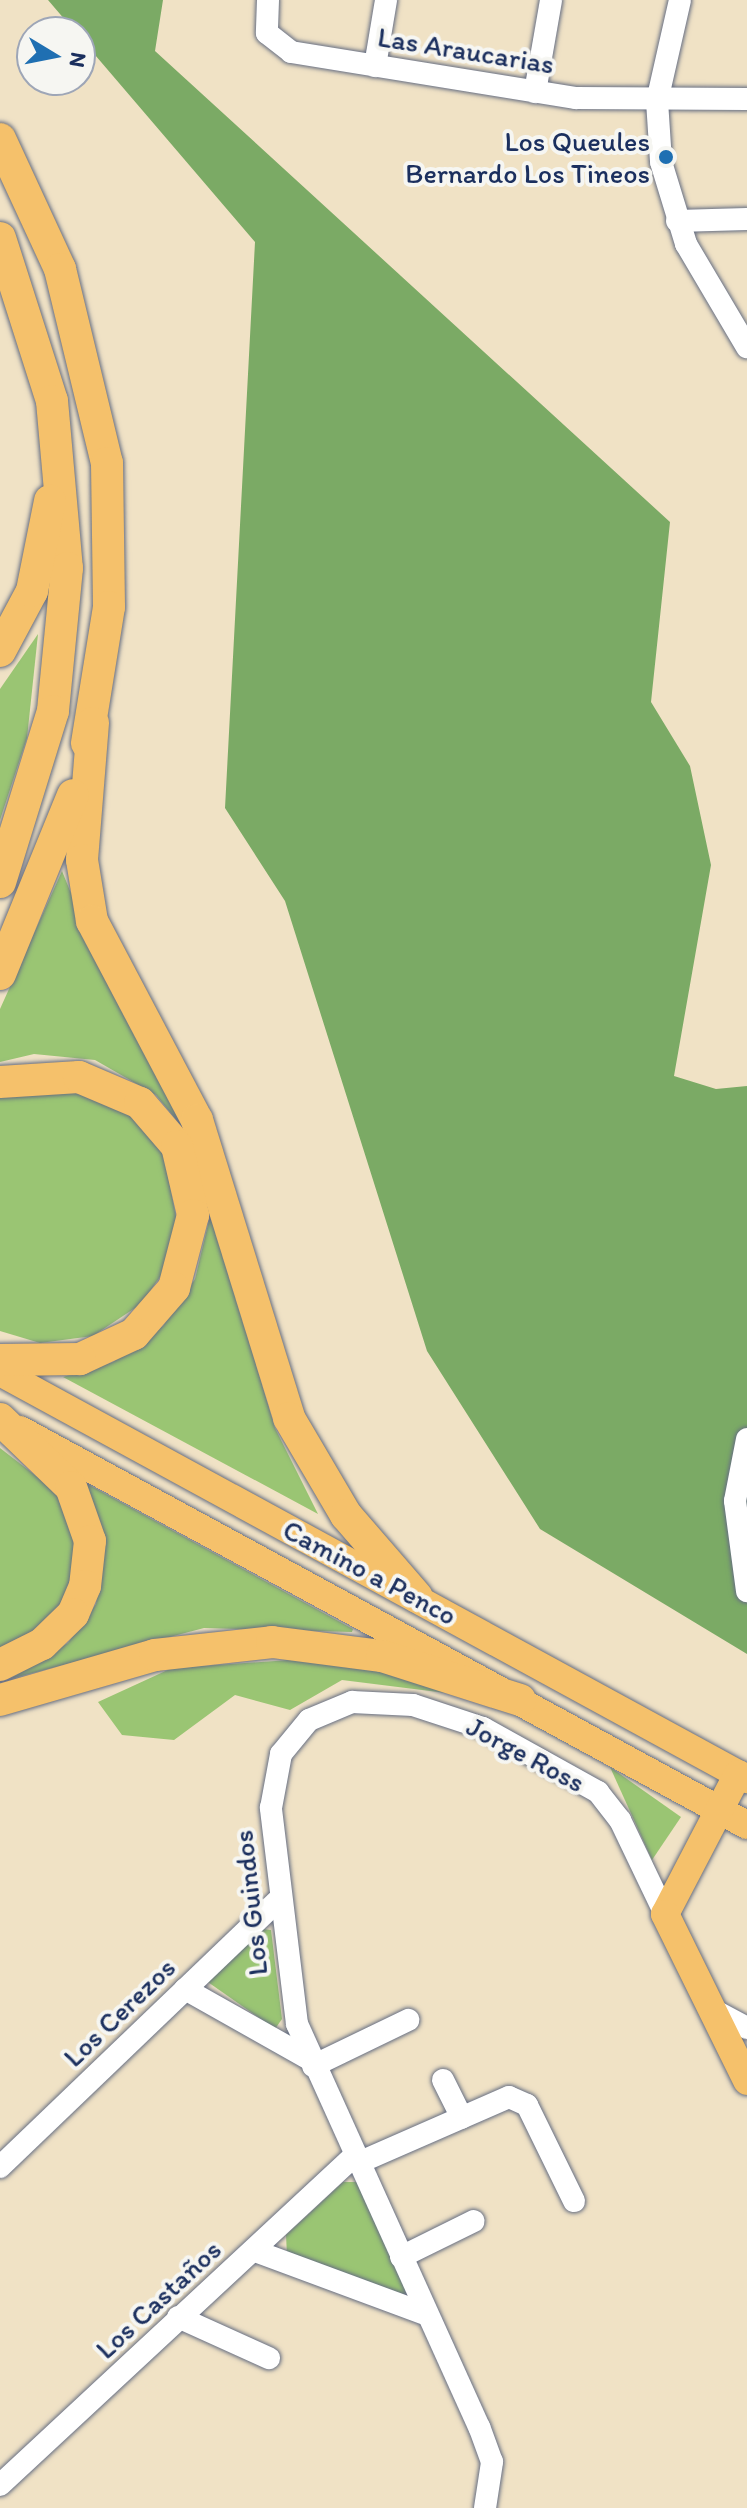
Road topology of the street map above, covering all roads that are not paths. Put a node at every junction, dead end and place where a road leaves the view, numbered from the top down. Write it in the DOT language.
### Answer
graph roads {
  1 [pos="268,0"];
  2 [pos="386,0"];
  3 [pos="551,0"];
  4 [pos="680,0"];
  5 [pos="375,66"];
  6 [pos="535,92"];
  7 [pos="747,99"];
  8 [pos="657,101"];
  9 [pos="0,139"];
  10 [pos="747,219"];
  11 [pos="677,221"];
  12 [pos="0,238"];
  13 [pos="747,347"];
  14 [pos="52,401"];
  15 [pos="0,651"];
  16 [pos="93,723"];
  17 [pos="0,882"];
  18 [pos="0,974"];
  19 [pos="0,1082"];
  20 [pos="0,1360"];
  21 [pos="0,1372"];
  22 [pos="8,1423"];
  23 [pos="747,1439"];
  24 [pos="747,1591"];
  25 [pos="417,1597"];
  26 [pos="0,1665"];
  27 [pos="0,1700"];
  28 [pos="520,1700"];
  29 [pos="288,1741"];
  30 [pos="744,1770"];
  31 [pos="719,1810"];
  32 [pos="747,1825"];
  33 [pos="279,1899"];
  34 [pos="665,1914"];
  35 [pos="185,1989"];
  36 [pos="715,2011"];
  37 [pos="408,2020"];
  38 [pos="747,2028"];
  39 [pos="311,2062"];
  40 [pos="443,2080"];
  41 [pos="747,2081"];
  42 [pos="462,2118"];
  43 [pos="357,2159"];
  44 [pos="0,2167"];
  45 [pos="574,2201"];
  46 [pos="474,2221"];
  47 [pos="255,2251"];
  48 [pos="401,2257"];
  49 [pos="428,2315"];
  50 [pos="178,2317"];
  51 [pos="269,2358"];
  52 [pos="0,2485"];
  53 [pos="485,2508"];
  1 -- 5 [label="street, Las Araucarias"];
  2 -- 5 [label="street"];
  3 -- 6 [label="street"];
  4 -- 8 [label="street"];
  5 -- 6 [label="street, Las Araucarias"];
  6 -- 8 [label="street, Las Araucarias"];
  7 -- 8 [label="street, Las Araucarias"];
  8 -- 11 [label="street"];
  9 -- 16 [label="highway"];
  10 -- 11 [label="street"];
  11 -- 13 [label="street"];
  12 -- 14 [label="highway"];
  14 -- 15 [label="highway"];
  14 -- 17 [label="highway"];
  16 -- 18 [label="highway"];
  16 -- 25 [label="highway"];
  19 -- 20 [label="highway"];
  21 -- 25 [label="main road, Camino a Penco"];
  22 -- 26 [label="highway"];
  22 -- 28 [label="main road, Camino a Penco"];
  23 -- 24 [label="street"];
  25 -- 30 [label="main road, Camino a Penco"];
  27 -- 28 [label="highway"];
  28 -- 31 [label="main road, Camino a Penco"];
  29 -- 33 [label="street, Los Guindos"];
  29 -- 34 [label="street, Jorge Ross"];
  30 -- 31 [label="main road"];
  31 -- 32 [label="main road, Camino a Penco"];
  31 -- 34 [label="main road"];
  33 -- 35 [label="street, Los Cerezos"];
  33 -- 39 [label="street, Los Guindos"];
  34 -- 36 [label="main road, Jorge Ross"];
  35 -- 39 [label="street, Los Guindos"];
  35 -- 44 [label="street, Los Cerezos"];
  36 -- 38 [label="street"];
  36 -- 41 [label="main road, Jorge Ross"];
  37 -- 39 [label="street"];
  39 -- 43 [label="street, Los Guindos"];
  40 -- 42 [label="street"];
  42 -- 43 [label="street"];
  42 -- 45 [label="street"];
  43 -- 47 [label="street, Los Castaños"];
  43 -- 48 [label="street, Los Guindos"];
  46 -- 48 [label="street"];
  47 -- 49 [label="street"];
  47 -- 50 [label="street, Los Castaños"];
  48 -- 49 [label="street, Los Guindos"];
  49 -- 53 [label="street, Los Guindos"];
  50 -- 51 [label="street"];
  50 -- 52 [label="street, Los Castaños"];
}
